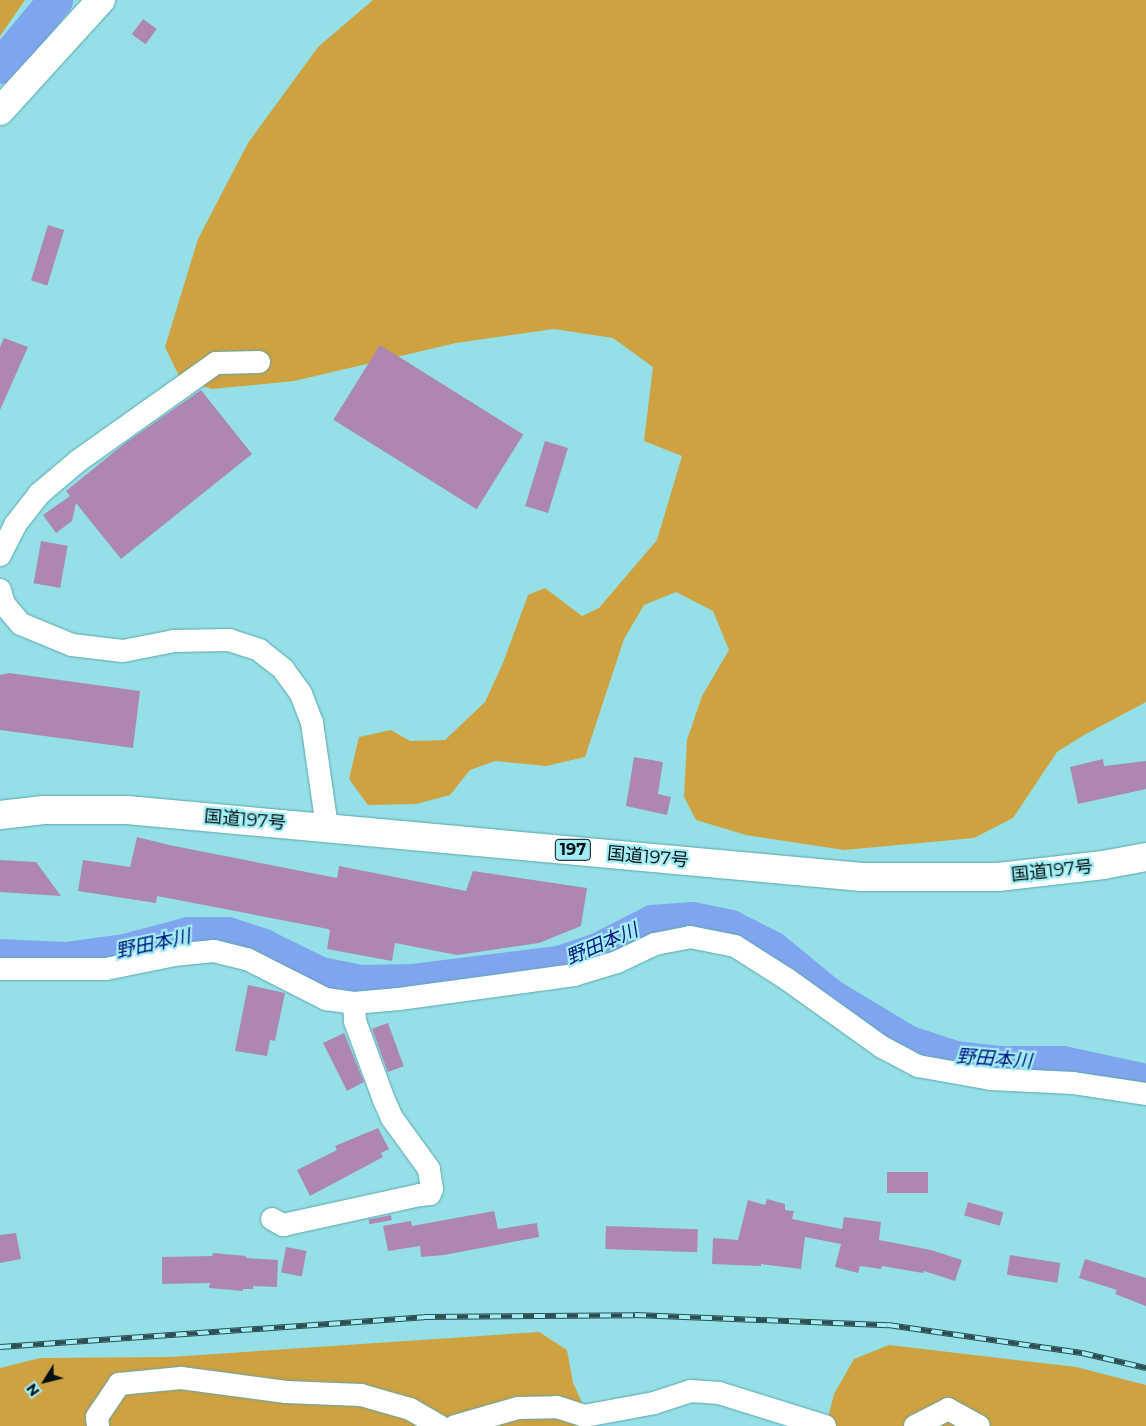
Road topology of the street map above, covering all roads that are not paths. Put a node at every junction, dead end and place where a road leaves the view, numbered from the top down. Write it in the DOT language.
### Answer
graph roads {
  1 [pos="101,0"];
  2 [pos="0,111"];
  3 [pos="259,362"];
  4 [pos="0,555"];
  5 [pos="0,590"];
  6 [pos="0,815"];
  7 [pos="327,827"];
  8 [pos="1146,856"];
  9 [pos="0,969"];
  10 [pos="354,1003"];
  11 [pos="1146,1094"];
  12 [pos="272,1219"];
  13 [pos="98,1426"];
  14 [pos="439,1426"];
  15 [pos="455,1426"];
  16 [pos="825,1426"];
  17 [pos="915,1426"];
  18 [pos="979,1426"];
  1 -- 2 [label="main road"];
  3 -- 4 [label="street"];
  5 -- 7 [label="street"];
  6 -- 7 [label="main road, 国道197号 / 197"];
  7 -- 8 [label="main road, 国道197号 / 197"];
  9 -- 10 [label="street"];
  10 -- 11 [label="street"];
  10 -- 12 [label="street"];
  13 -- 14 [label="street"];
  15 -- 16 [label="street"];
  17 -- 18 [label="street"];
}
